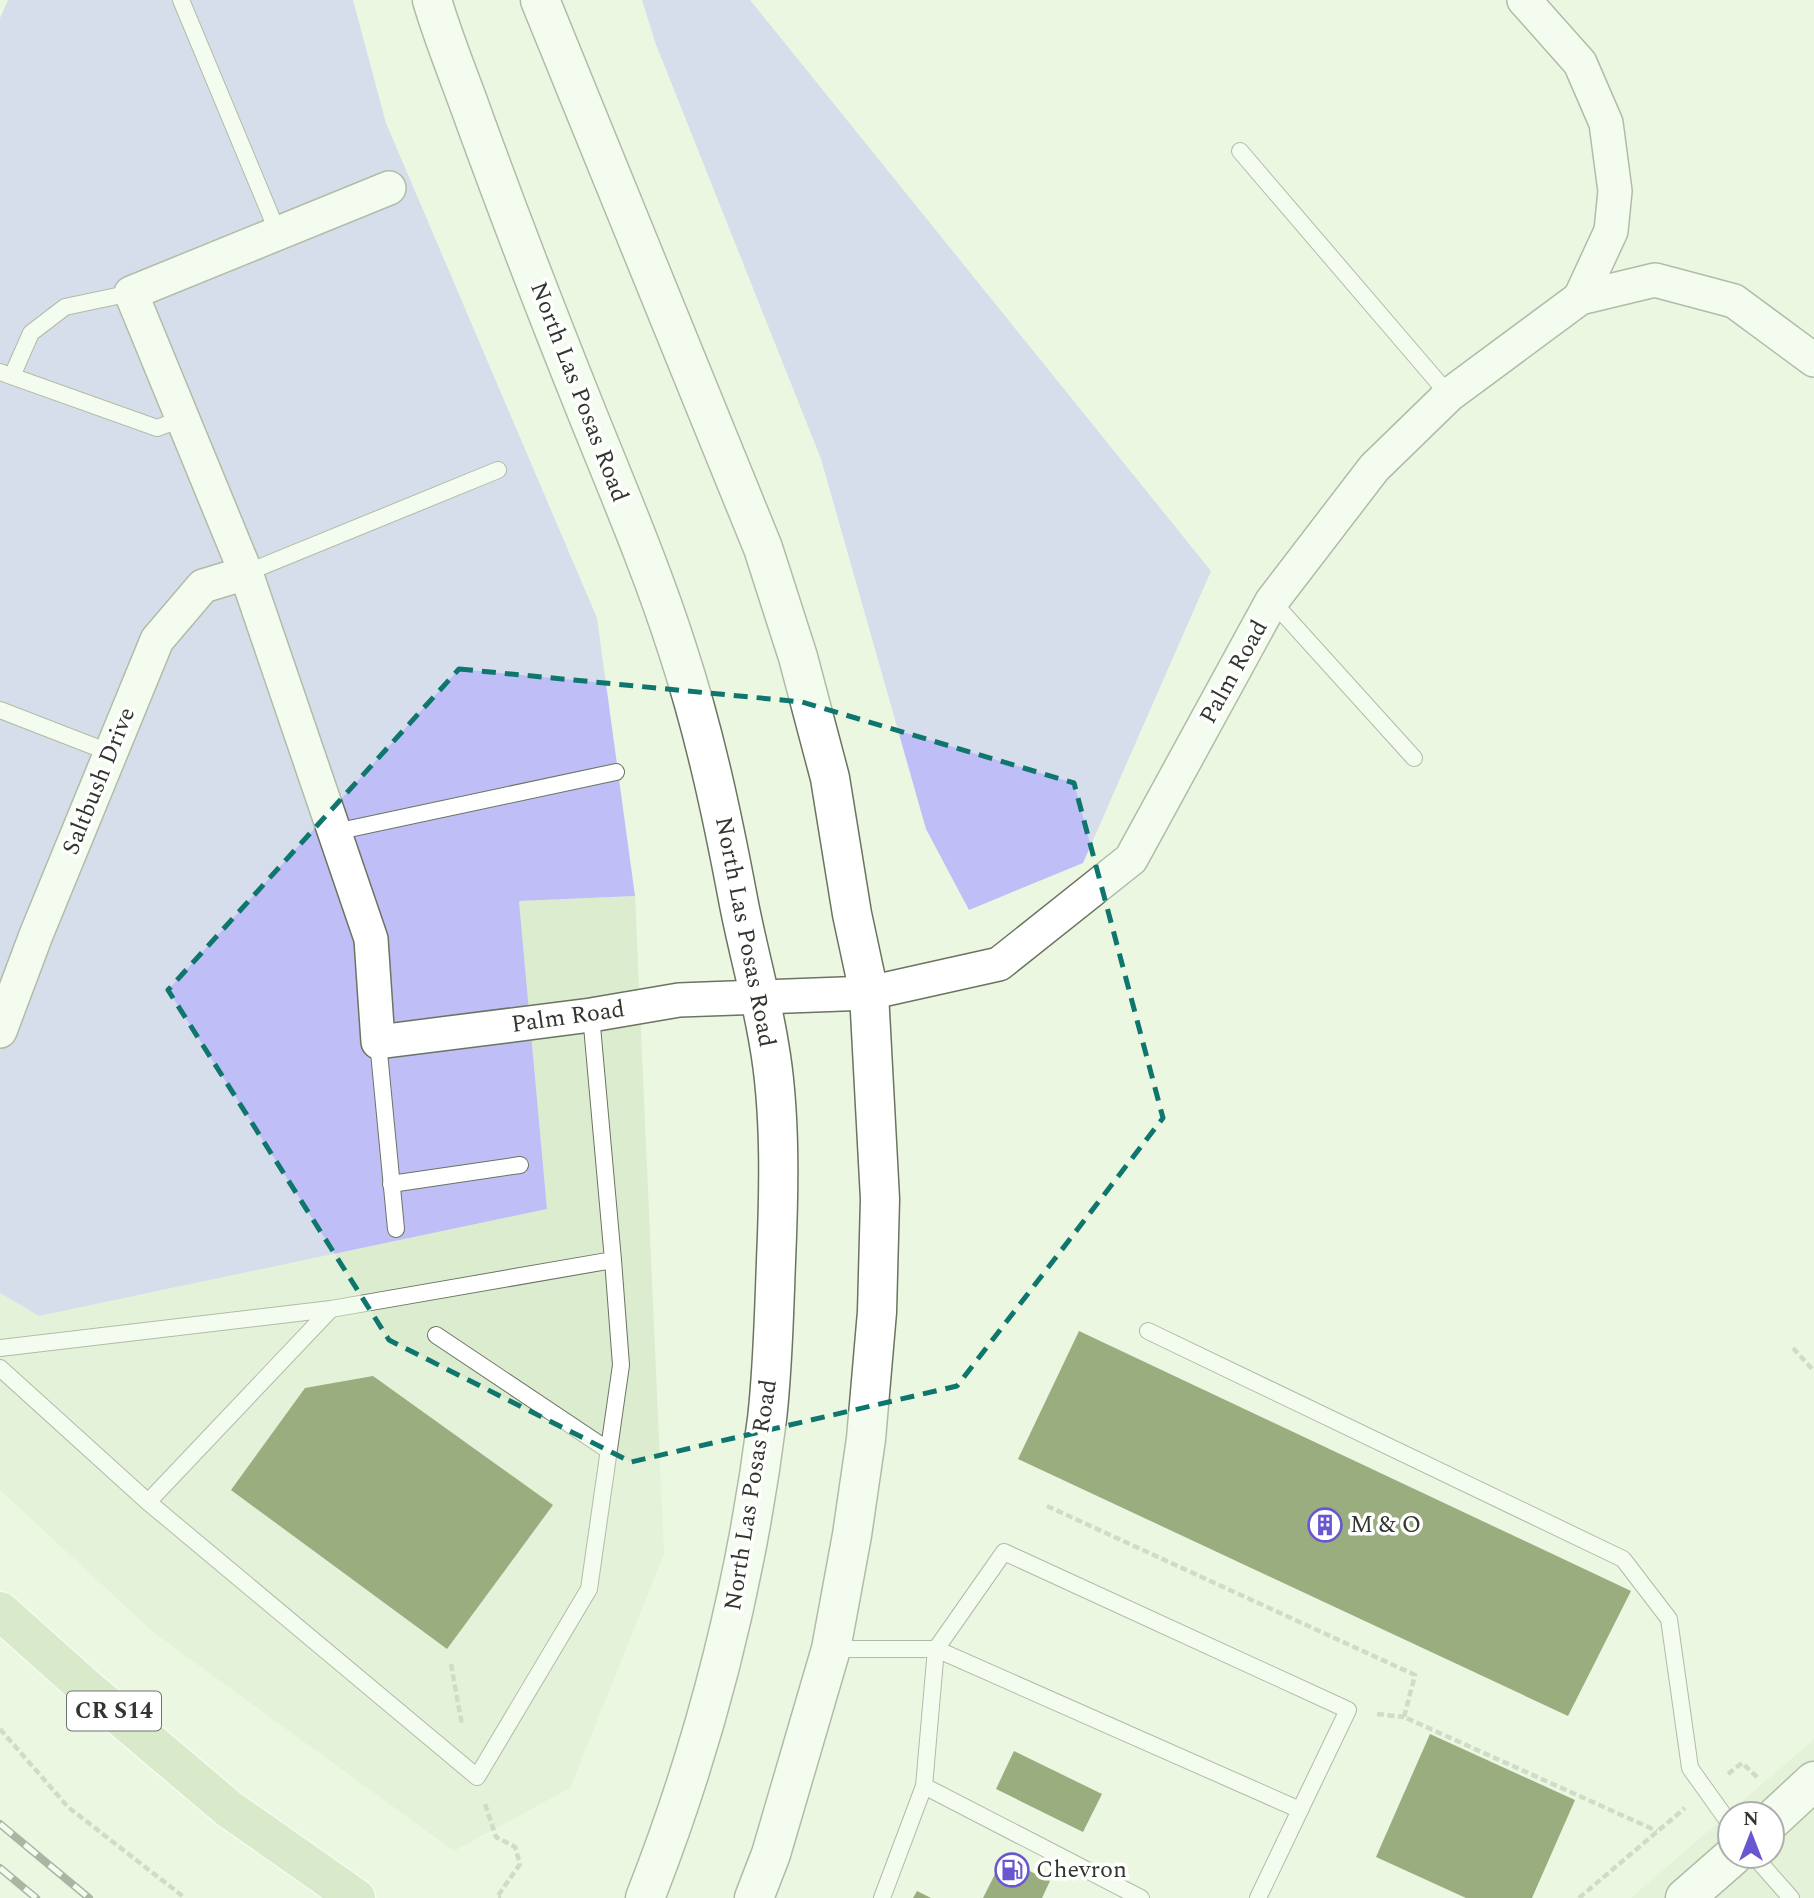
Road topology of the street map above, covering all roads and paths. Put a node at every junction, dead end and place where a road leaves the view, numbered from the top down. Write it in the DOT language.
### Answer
graph roads {
  1 [pos="181,0"];
  2 [pos="432,0"];
  3 [pos="540,0"];
  4 [pos="1524,0"];
  5 [pos="1240,151"];
  6 [pos="389,188"];
  7 [pos="278,233"];
  8 [pos="131,293"];
  9 [pos="1580,299"];
  10 [pos="1814,360"];
  11 [pos="6,374"];
  12 [pos="1448,395"];
  13 [pos="184,418"];
  14 [pos="498,470"];
  15 [pos="247,573"];
  16 [pos="1272,601"];
  17 [pos="0,710"];
  18 [pos="111,753"];
  19 [pos="1414,758"];
  20 [pos="616,772"];
  21 [pos="335,832"];
  22 [pos="869,993"];
  23 [pos="759,998"];
  24 [pos="591,1015"];
  25 [pos="1,1025"];
  26 [pos="378,1042"];
  27 [pos="520,1165"];
  28 [pos="391,1184"];
  29 [pos="396,1229"];
  30 [pos="613,1260"];
  31 [pos="331,1310"];
  32 [pos="1148,1331"];
  33 [pos="436,1335"];
  34 [pos="0,1348"];
  35 [pos="1793,1348"];
  36 [pos="0,1368"];
  37 [pos="1814,1371"];
  38 [pos="608,1450"];
  39 [pos="148,1502"];
  40 [pos="1047,1506"];
  41 [pos="0,1611"];
  42 [pos="831,1649"];
  43 [pos="936,1649"];
  44 [pos="0,1729"];
  45 [pos="1814,1781"];
  46 [pos="924,1786"];
  47 [pos="1716,1804"];
  48 [pos="1786,1807"];
  49 [pos="1300,1810"];
  50 [pos="1657,1831"];
  51 [pos="1716,1870"];
  52 [pos="1766,1870"];
  53 [pos="185,1898"];
  54 [pos="356,1898"];
  55 [pos="645,1898"];
  56 [pos="754,1898"];
  57 [pos="882,1898"];
  58 [pos="1141,1898"];
  59 [pos="1258,1898"];
  60 [pos="1685,1898"];
  61 [pos="1791,1898"];
  1 -- 7 [label="lane"];
  2 -- 23 [label="main road, North Las Posas Road"];
  3 -- 22 [label="main road"];
  4 -- 9 [label="street"];
  5 -- 12 [label="lane"];
  6 -- 7 [label="street"];
  7 -- 8 [label="street"];
  8 -- 11 [label="lane"];
  8 -- 13 [label="street"];
  9 -- 10 [label="street"];
  9 -- 12 [label="street, Palm Road"];
  11 -- 13 [label="lane"];
  12 -- 16 [label="street, Palm Road"];
  13 -- 15 [label="street"];
  14 -- 15 [label="lane"];
  15 -- 18 [label="street, Saltbush Drive"];
  15 -- 21 [label="street"];
  16 -- 19 [label="lane"];
  16 -- 22 [label="street, Palm Road"];
  17 -- 18 [label="lane"];
  18 -- 25 [label="street, Saltbush Drive"];
  20 -- 21 [label="lane"];
  21 -- 26 [label="street"];
  22 -- 23 [label="street, Palm Road"];
  22 -- 42 [label="main road"];
  23 -- 24 [label="street, Palm Road"];
  23 -- 55 [label="main road, North Las Posas Road"];
  24 -- 26 [label="street, Palm Road"];
  24 -- 30 [label="lane"];
  26 -- 28 [label="lane"];
  27 -- 28 [label="lane"];
  28 -- 29 [label="lane"];
  30 -- 31 [label="lane"];
  30 -- 38 [label="lane"];
  31 -- 34 [label="lane"];
  31 -- 39 [label="lane"];
  32 -- 47 [label="lane"];
  33 -- 38 [label="lane"];
  35 -- 37 [label="path"];
  36 -- 39 [label="lane"];
  38 -- 39 [label="lane"];
  40 -- 50 [label="path"];
  41 -- 54 [label="main road, CR S14"];
  42 -- 43 [label="lane"];
  42 -- 56 [label="main road"];
  43 -- 46 [label="lane"];
  43 -- 49 [label="lane"];
  43 -- 49 [label="lane"];
  44 -- 53 [label="path"];
  45 -- 48 [label="main road"];
  46 -- 57 [label="lane"];
  46 -- 58 [label="lane"];
  49 -- 59 [label="lane"];
  51 -- 60 [label="main road"];
  52 -- 61 [label="lane"];
}
